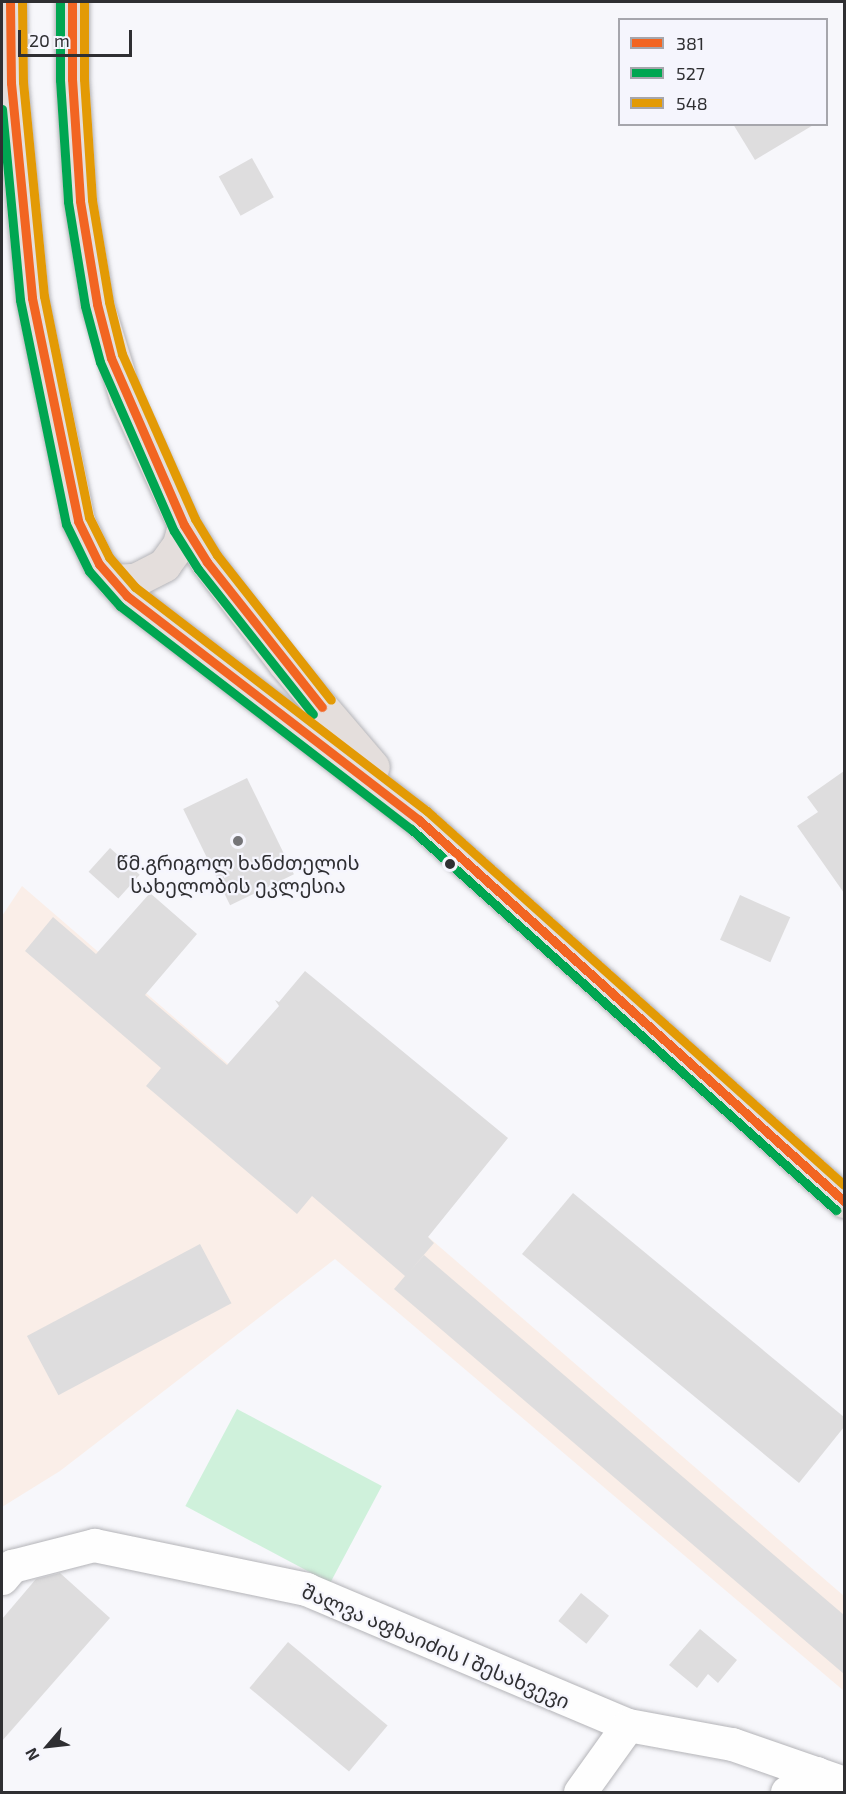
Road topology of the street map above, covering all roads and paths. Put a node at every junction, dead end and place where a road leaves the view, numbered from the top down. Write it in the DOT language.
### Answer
graph roads {
  1 [pos="10,2"];
  2 [pos="72,2"];
  3 [pos="184,525"];
  4 [pos="113,581"];
  5 [pos="419,820"];
  6 [pos="844,1201"];
  7 [pos="2,1578"];
  8 [pos="628,1725"];
  9 [pos="830,1778"];
  10 [pos="579,1792"];
  11 [pos="787,1792"];
  1 -- 4 [label="highway"];
  2 -- 3 [label="highway"];
  3 -- 4 [label="highway"];
  3 -- 5 [label="highway"];
  4 -- 5 [label="highway"];
  5 -- 6 [label="highway"];
  7 -- 8 [label="street, შალვა აფხაიძის I შესახვევი"];
  8 -- 9 [label="street, შალვა აფხაიძის I შესახვევი"];
  8 -- 10 [label="street"];
  9 -- 11 [label="street"];
}
